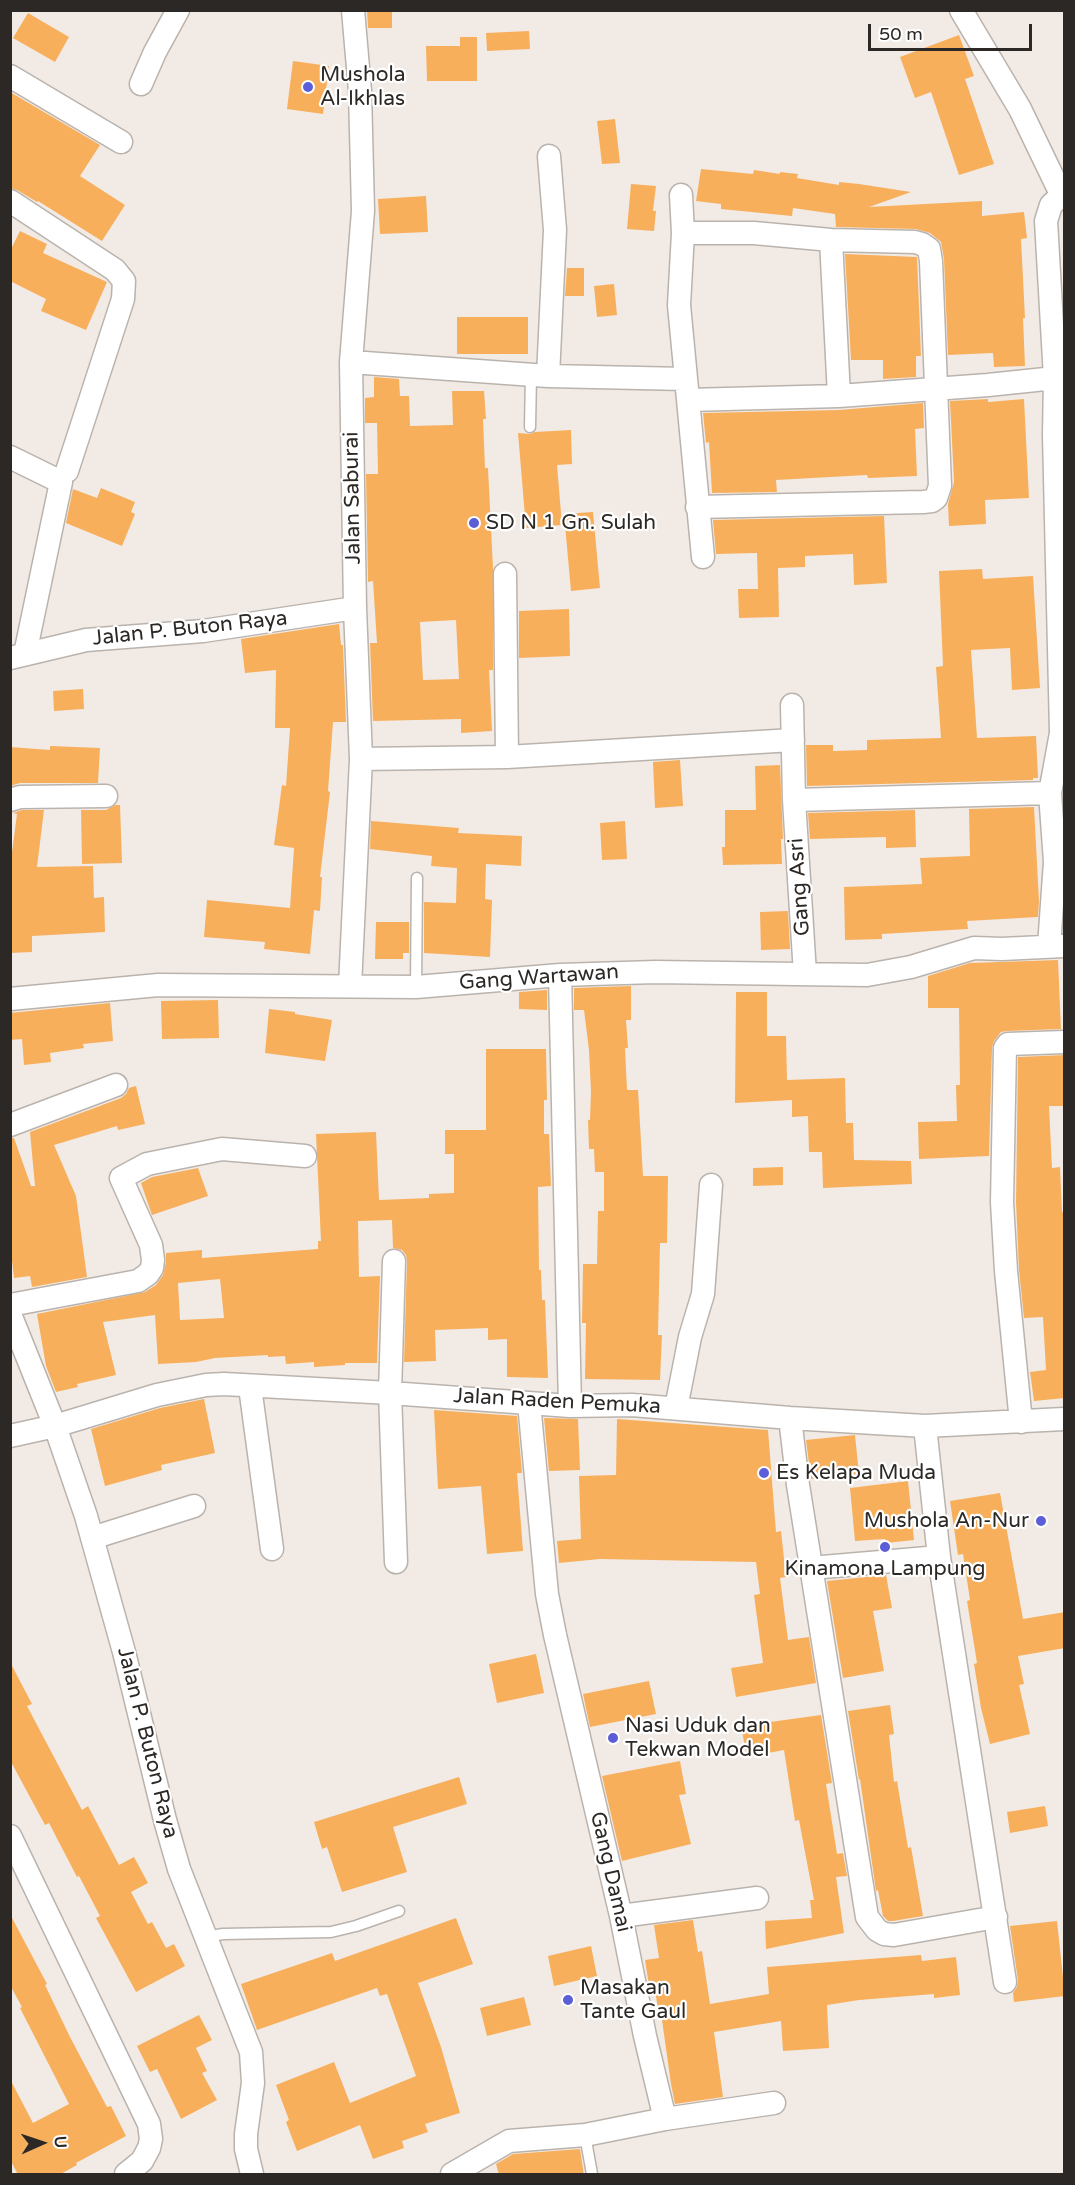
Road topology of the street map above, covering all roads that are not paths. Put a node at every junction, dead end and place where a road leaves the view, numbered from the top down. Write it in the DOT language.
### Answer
graph roads {
  1 [pos="178,10"];
  2 [pos="353,10"];
  3 [pos="960,10"];
  4 [pos="10,76"];
  5 [pos="141,84"];
  6 [pos="121,142"];
  7 [pos="549,156"];
  8 [pos="1063,193"];
  9 [pos="681,195"];
  10 [pos="10,201"];
  11 [pos="683,233"];
  12 [pos="831,240"];
  13 [pos="351,362"];
  14 [pos="540,376"];
  15 [pos="1055,378"];
  16 [pos="935,389"];
  17 [pos="687,390"];
  18 [pos="839,396"];
  19 [pos="530,427"];
  20 [pos="1059,435"];
  21 [pos="10,457"];
  22 [pos="67,471"];
  23 [pos="697,507"];
  24 [pos="703,557"];
  25 [pos="506,574"];
  26 [pos="355,608"];
  27 [pos="18,656"];
  28 [pos="1062,657"];
  29 [pos="792,705"];
  30 [pos="1063,733"];
  31 [pos="793,740"];
  32 [pos="507,758"];
  33 [pos="361,759"];
  34 [pos="1050,793"];
  35 [pos="106,796"];
  36 [pos="10,800"];
  37 [pos="794,800"];
  38 [pos="1059,842"];
  39 [pos="417,878"];
  40 [pos="1057,946"];
  41 [pos="805,974"];
  42 [pos="560,975"];
  43 [pos="350,986"];
  44 [pos="416,987"];
  45 [pos="10,999"];
  46 [pos="1065,1042"];
  47 [pos="116,1085"];
  48 [pos="10,1125"];
  49 [pos="305,1156"];
  50 [pos="711,1185"];
  51 [pos="394,1261"];
  52 [pos="10,1305"];
  53 [pos="10,1314"];
  54 [pos="250,1387"];
  55 [pos="390,1393"];
  56 [pos="529,1403"];
  57 [pos="570,1406"];
  58 [pos="676,1408"];
  59 [pos="790,1418"];
  60 [pos="1065,1419"];
  61 [pos="1021,1422"];
  62 [pos="55,1426"];
  63 [pos="925,1426"];
  64 [pos="10,1436"];
  65 [pos="194,1506"];
  66 [pos="92,1538"];
  67 [pos="272,1549"];
  68 [pos="939,1557"];
  69 [pos="396,1562"];
  70 [pos="811,1568"];
  71 [pos="10,1836"];
  72 [pos="757,1898"];
  73 [pos="399,1911"];
  74 [pos="621,1916"];
  75 [pos="996,1917"];
  76 [pos="205,1937"];
  77 [pos="1005,1982"];
  78 [pos="774,2103"];
  79 [pos="665,2119"];
  80 [pos="585,2135"];
  81 [pos="480,2167"];
  82 [pos="126,2175"];
  83 [pos="252,2175"];
  84 [pos="452,2175"];
  85 [pos="592,2175"];
  1 -- 5 [label="street"];
  2 -- 13 [label="street, Jalan Saburai"];
  3 -- 8 [label="street"];
  4 -- 6 [label="street"];
  7 -- 14 [label="street"];
  8 -- 15 [label="street"];
  9 -- 11 [label="street"];
  10 -- 22 [label="street"];
  11 -- 12 [label="street"];
  11 -- 17 [label="street"];
  12 -- 16 [label="street"];
  12 -- 18 [label="street"];
  13 -- 14 [label="street"];
  13 -- 26 [label="street, Jalan Saburai"];
  14 -- 17 [label="street"];
  14 -- 19 [label="lane"];
  15 -- 16 [label="street"];
  15 -- 20 [label="street"];
  16 -- 18 [label="street"];
  16 -- 23 [label="street"];
  17 -- 18 [label="street"];
  17 -- 23 [label="street"];
  20 -- 28 [label="street"];
  21 -- 27 [label="street"];
  23 -- 24 [label="street"];
  25 -- 32 [label="street"];
  26 -- 27 [label="street, Jalan P. Buton Raya"];
  26 -- 33 [label="street, Jalan Saburai"];
  28 -- 30 [label="street"];
  29 -- 31 [label="street, Gang Asri"];
  30 -- 34 [label="street"];
  31 -- 32 [label="street"];
  31 -- 37 [label="street, Gang Asri"];
  32 -- 33 [label="street"];
  33 -- 43 [label="street, Jalan Saburai"];
  34 -- 37 [label="street"];
  34 -- 38 [label="street"];
  35 -- 36 [label="street"];
  37 -- 41 [label="street, Gang Asri"];
  38 -- 40 [label="street"];
  39 -- 44 [label="lane"];
  40 -- 41 [label="street, Gang Wartawan"];
  41 -- 42 [label="street, Gang Wartawan"];
  42 -- 44 [label="street, Gang Wartawan"];
  42 -- 57 [label="street"];
  43 -- 44 [label="street, Gang Wartawan"];
  43 -- 45 [label="street, Gang Wartawan"];
  46 -- 61 [label="street"];
  47 -- 48 [label="street"];
  49 -- 52 [label="street"];
  50 -- 58 [label="street"];
  51 -- 55 [label="street"];
  53 -- 62 [label="street, Jalan P. Buton Raya"];
  54 -- 55 [label="street, Jalan Raden Pemuka"];
  54 -- 62 [label="street, Jalan Raden Pemuka"];
  54 -- 67 [label="street"];
  55 -- 56 [label="street, Jalan Raden Pemuka"];
  55 -- 69 [label="street"];
  56 -- 57 [label="street, Jalan Raden Pemuka"];
  56 -- 74 [label="street, Gang Damai"];
  57 -- 58 [label="street, Jalan Raden Pemuka"];
  58 -- 59 [label="street, Jalan Raden Pemuka"];
  59 -- 63 [label="street, Jalan Raden Pemuka"];
  59 -- 70 [label="street"];
  60 -- 61 [label="street, Jalan Raden Pemuka"];
  61 -- 63 [label="street, Jalan Raden Pemuka"];
  62 -- 64 [label="street, Jalan Raden Pemuka"];
  62 -- 66 [label="street, Jalan P. Buton Raya"];
  63 -- 68 [label="street"];
  65 -- 66 [label="street"];
  66 -- 76 [label="street, Jalan P. Buton Raya"];
  68 -- 70 [label="street"];
  68 -- 75 [label="street"];
  70 -- 75 [label="street"];
  71 -- 82 [label="street"];
  72 -- 74 [label="street"];
  73 -- 76 [label="lane"];
  74 -- 79 [label="street, Gang Damai"];
  75 -- 77 [label="street"];
  76 -- 83 [label="street, Jalan P. Buton Raya"];
  78 -- 79 [label="street"];
  79 -- 80 [label="street"];
  80 -- 81 [label="street"];
  80 -- 85 [label="lane"];
  81 -- 84 [label="street"];
}
